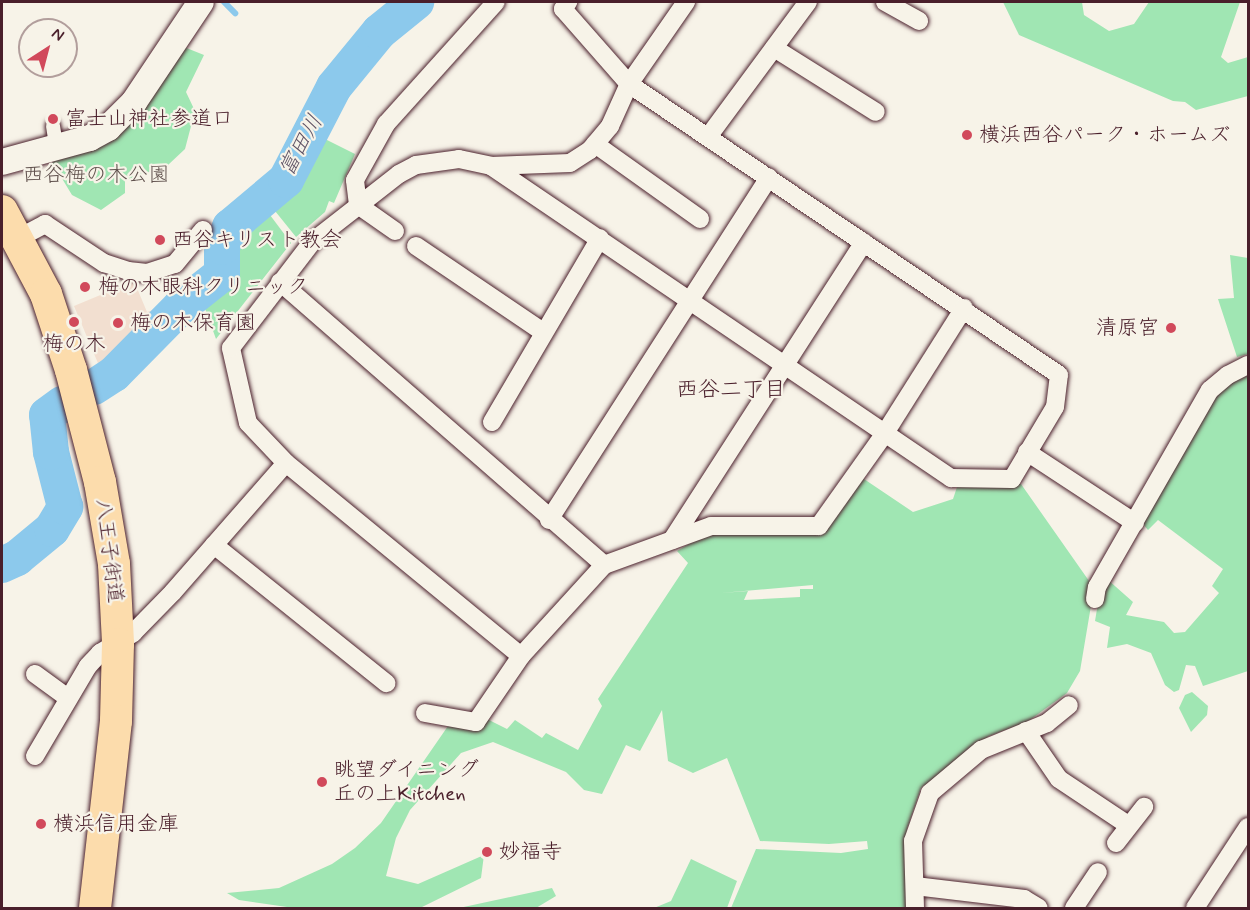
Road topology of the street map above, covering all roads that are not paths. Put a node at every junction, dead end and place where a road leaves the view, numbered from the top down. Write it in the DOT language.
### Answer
graph roads {
  1 [pos="201,2"];
  2 [pos="496,2"];
  3 [pos="567,2"];
  4 [pos="686,2"];
  5 [pos="808,2"];
  6 [pos="885,2"];
  7 [pos="920,21"];
  8 [pos="774,48"];
  9 [pos="629,84"];
  10 [pos="876,112"];
  11 [pos="708,137"];
  12 [pos="595,144"];
  13 [pos="2,162"];
  14 [pos="491,166"];
  15 [pos="769,177"];
  16 [pos="358,205"];
  17 [pos="2,211"];
  18 [pos="700,219"];
  19 [pos="203,230"];
  20 [pos="395,231"];
  21 [pos="600,238"];
  22 [pos="17,239"];
  23 [pos="864,242"];
  24 [pos="416,246"];
  25 [pos="280,282"];
  26 [pos="689,300"];
  27 [pos="964,308"];
  28 [pos="543,332"];
  29 [pos="788,365"];
  30 [pos="1248,365"];
  31 [pos="492,422"];
  32 [pos="885,433"];
  33 [pos="1027,452"];
  34 [pos="286,463"];
  35 [pos="549,520"];
  36 [pos="1135,523"];
  37 [pos="672,540"];
  38 [pos="214,545"];
  39 [pos="604,565"];
  40 [pos="1095,599"];
  41 [pos="118,644"];
  42 [pos="521,656"];
  43 [pos="35,674"];
  44 [pos="386,683"];
  45 [pos="67,697"];
  46 [pos="1069,705"];
  47 [pos="425,714"];
  48 [pos="1026,731"];
  49 [pos="35,756"];
  50 [pos="1144,807"];
  51 [pos="1128,825"];
  52 [pos="1248,827"];
  53 [pos="1116,843"];
  54 [pos="1098,872"];
  55 [pos="915,886"];
  56 [pos="95,909"];
  57 [pos="915,909"];
  58 [pos="1039,909"];
  59 [pos="1074,909"];
  60 [pos="1195,909"];
  1 -- 13 [label="main road"];
  2 -- 16 [label="street"];
  3 -- 9 [label="street"];
  4 -- 9 [label="street"];
  5 -- 8 [label="street"];
  6 -- 7 [label="street"];
  8 -- 10 [label="street"];
  8 -- 11 [label="street"];
  9 -- 11 [label="street"];
  9 -- 12 [label="street"];
  11 -- 15 [label="street"];
  12 -- 14 [label="street"];
  12 -- 18 [label="street"];
  14 -- 16 [label="street"];
  14 -- 21 [label="street"];
  15 -- 23 [label="street"];
  15 -- 26 [label="street"];
  16 -- 20 [label="street"];
  16 -- 25 [label="street"];
  17 -- 22 [label="highway, 八王子街道"];
  19 -- 22 [label="street"];
  21 -- 26 [label="street"];
  21 -- 28 [label="street"];
  22 -- 41 [label="highway, 八王子街道"];
  23 -- 27 [label="street"];
  23 -- 29 [label="street"];
  24 -- 28 [label="street"];
  25 -- 34 [label="street"];
  25 -- 35 [label="street"];
  26 -- 29 [label="street"];
  26 -- 35 [label="street"];
  27 -- 32 [label="street"];
  27 -- 33 [label="street"];
  28 -- 31 [label="street"];
  29 -- 32 [label="street"];
  29 -- 37 [label="street"];
  30 -- 36 [label="street"];
  32 -- 33 [label="street"];
  32 -- 37 [label="street"];
  33 -- 36 [label="street"];
  34 -- 38 [label="street"];
  34 -- 42 [label="street"];
  35 -- 39 [label="street"];
  36 -- 40 [label="street"];
  37 -- 39 [label="street"];
  38 -- 41 [label="street"];
  38 -- 44 [label="street"];
  39 -- 42 [label="street"];
  41 -- 45 [label="street"];
  41 -- 56 [label="highway, 八王子街道"];
  42 -- 47 [label="street"];
  43 -- 45 [label="street"];
  45 -- 49 [label="street"];
  46 -- 48 [label="street"];
  48 -- 51 [label="street"];
  48 -- 55 [label="street"];
  50 -- 51 [label="street"];
  51 -- 53 [label="street"];
  52 -- 60 [label="street"];
  54 -- 59 [label="street"];
  55 -- 57 [label="street"];
  55 -- 58 [label="street"];
}
